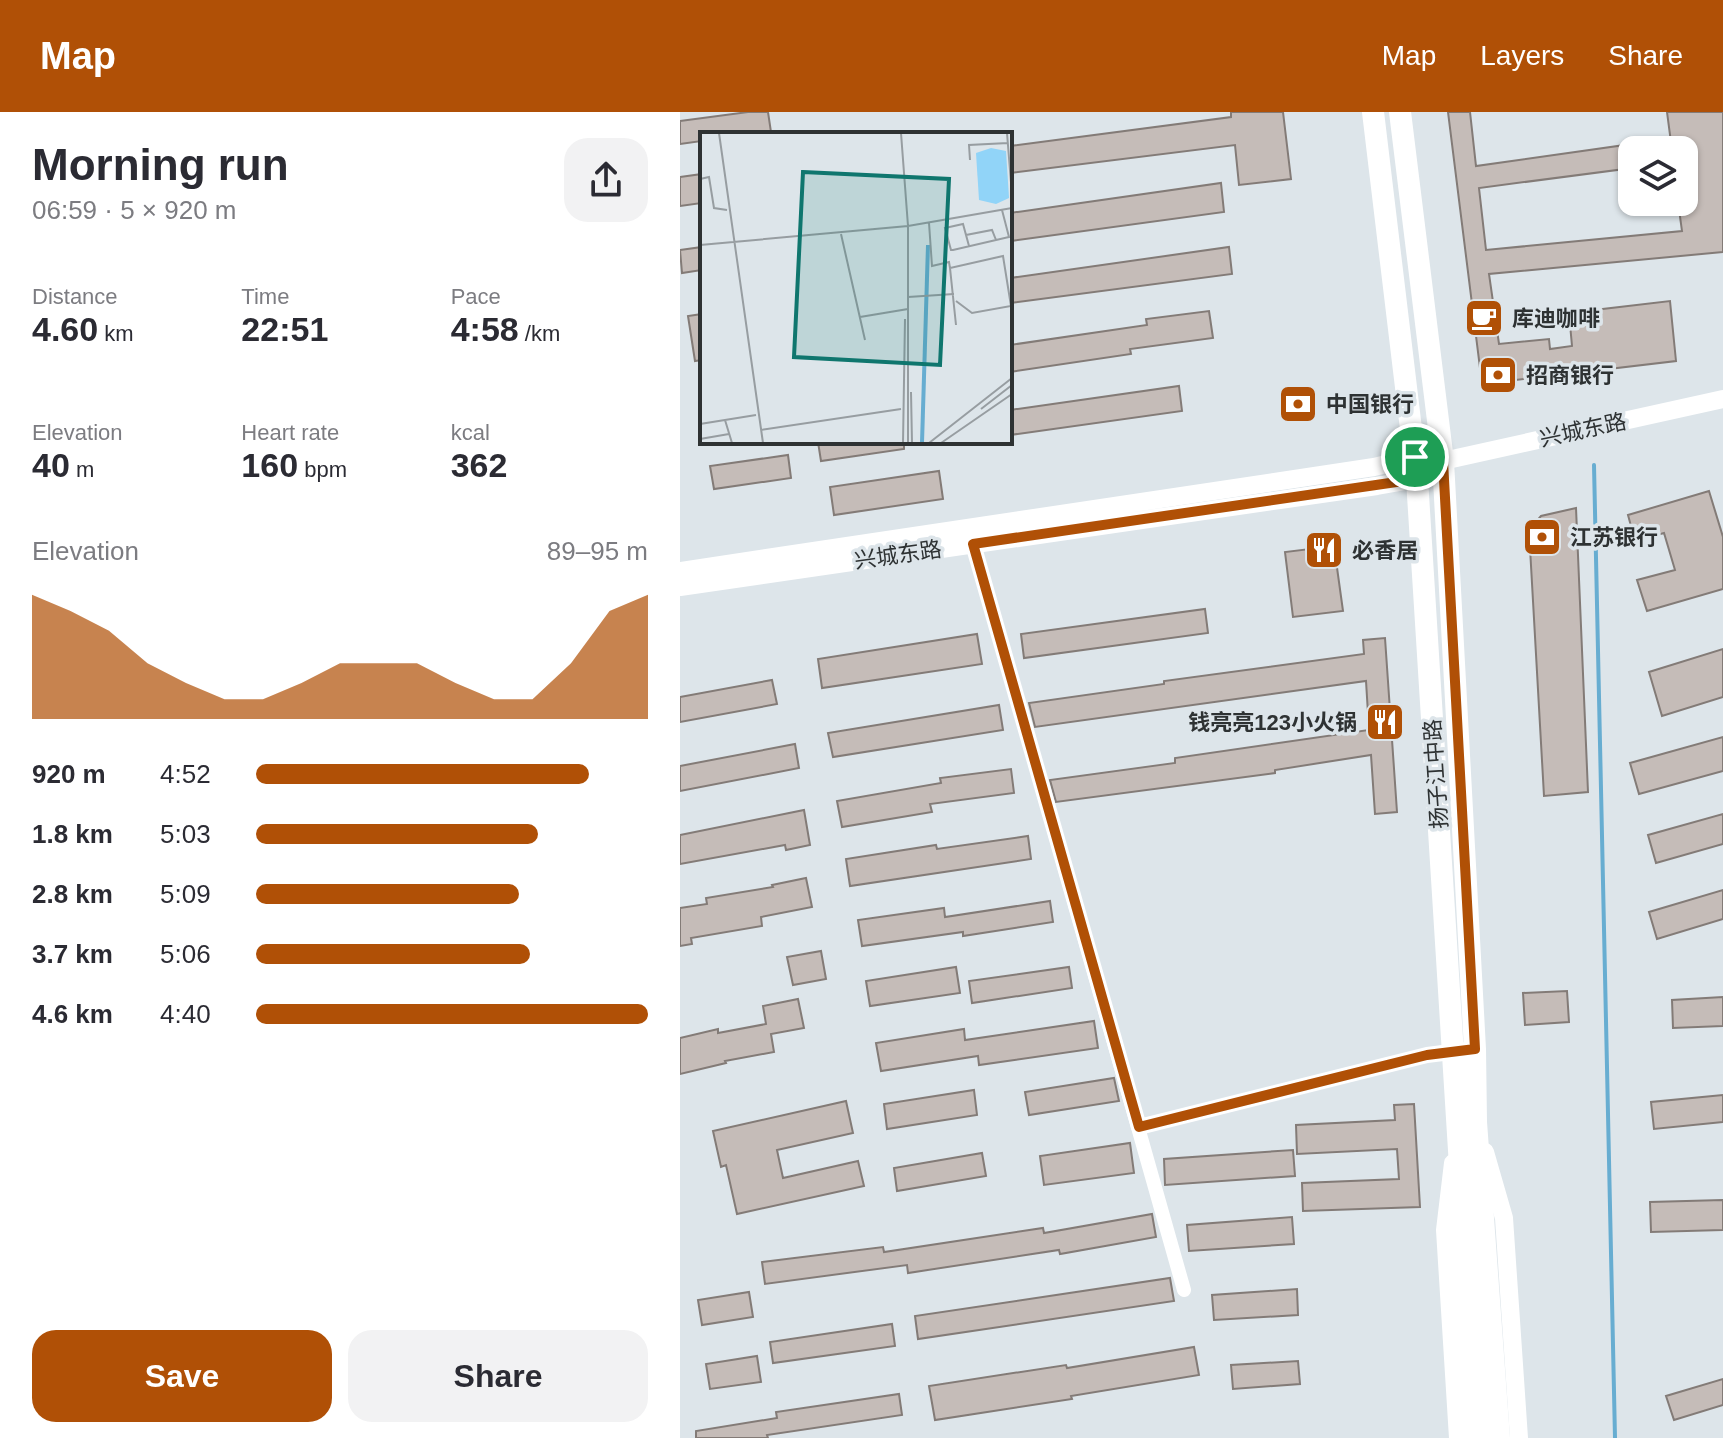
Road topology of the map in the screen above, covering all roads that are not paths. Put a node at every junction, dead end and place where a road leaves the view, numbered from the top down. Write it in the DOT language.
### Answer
graph roads {
  1 [pos="1373,112"];
  2 [pos="1400,112"];
  3 [pos="1723,399"];
  4 [pos="1443,461"];
  5 [pos="1416,468"];
  6 [pos="973,544"];
  7 [pos="680,571"];
  8 [pos="680,587"];
  9 [pos="1464,1050"];
  10 [pos="1467,1123"];
  11 [pos="1139,1127"];
  12 [pos="1184,1290"];
  13 [pos="1458,1438"];
  14 [pos="1477,1438"];
  15 [pos="1499,1438"];
  16 [pos="1519,1438"];
  1 -- 5 [label="main road, 扬子江中路"];
  2 -- 4 [label="main road, 扬子江中路"];
  3 -- 4 [label="street, 兴城东路"];
  4 -- 5 [label="street, 兴城东路"];
  4 -- 9 [label="main road, 扬子江中路"];
  5 -- 6 [label="street, 兴城东路"];
  5 -- 7 [label="street, 兴城东路"];
  5 -- 9 [label="main road, 扬子江中路"];
  6 -- 8 [label="street, 兴城东路"];
  6 -- 11 [label="street"];
  9 -- 10 [label="main road, 扬子江中路"];
  9 -- 11 [label="street"];
  10 -- 13 [label="street"];
  10 -- 14 [label="main road, 扬子江中路"];
  10 -- 15 [label="main road, 扬子江中路"];
  10 -- 16 [label="street"];
  11 -- 12 [label="street"];
}
